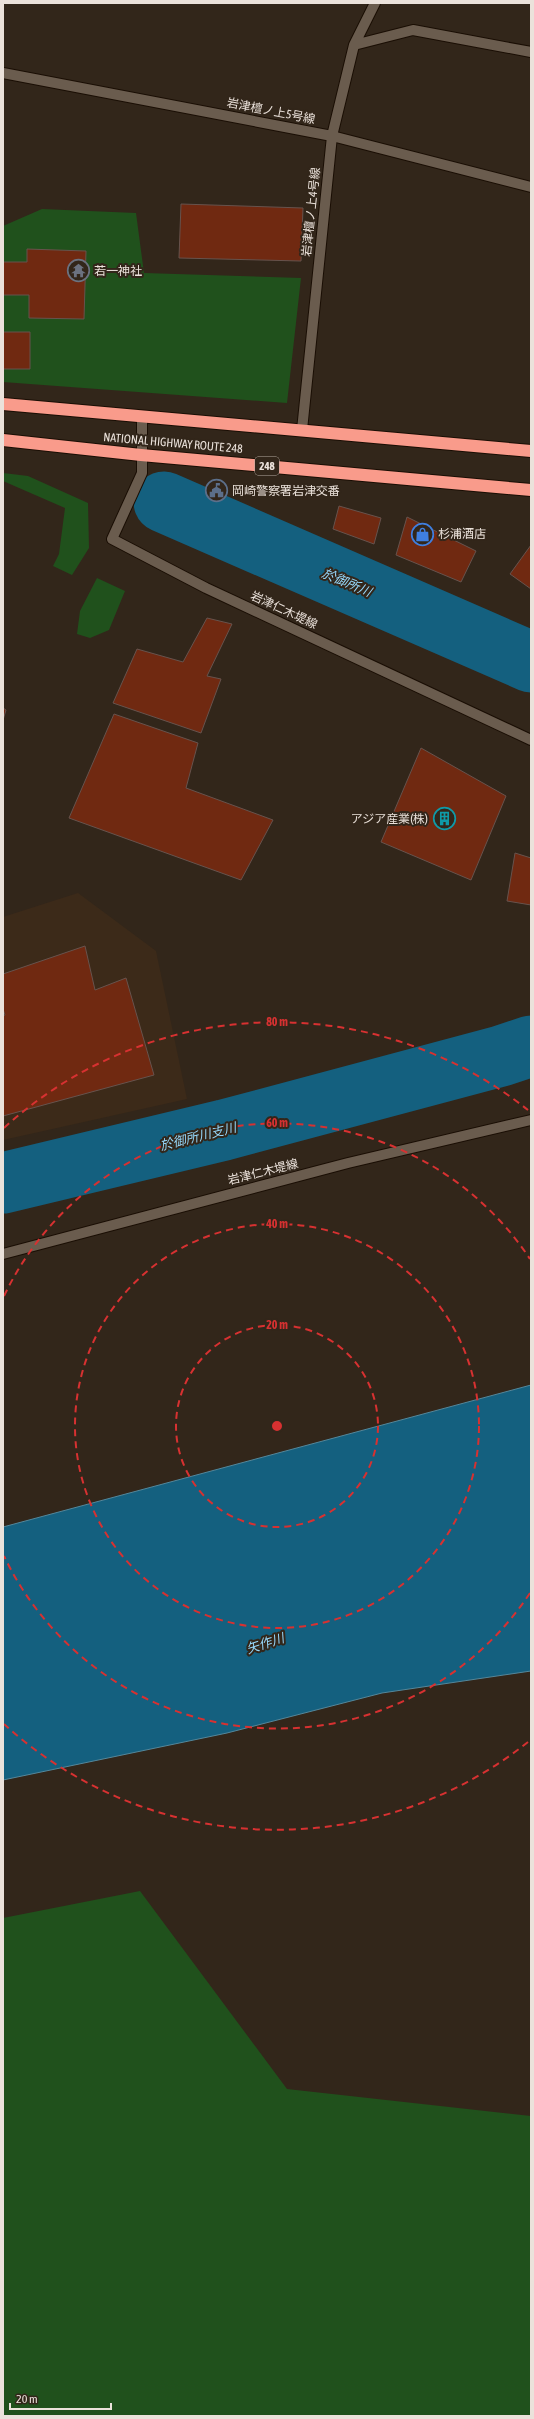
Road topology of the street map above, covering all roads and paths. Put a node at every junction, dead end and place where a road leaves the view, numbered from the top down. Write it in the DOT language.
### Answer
graph roads {
  1 [pos="376,3"];
  2 [pos="354,46"];
  3 [pos="531,52"];
  4 [pos="3,73"];
  5 [pos="332,136"];
  6 [pos="531,186"];
  7 [pos="3,404"];
  8 [pos="142,418"];
  9 [pos="302,430"];
  10 [pos="3,440"];
  11 [pos="531,451"];
  12 [pos="141,455"];
  13 [pos="531,490"];
  14 [pos="531,740"];
  15 [pos="531,1120"];
  16 [pos="3,1254"];
  1 -- 2 [label="street, 岩津檀ノ上4号線"];
  2 -- 3 [label="street"];
  2 -- 5 [label="street, 岩津檀ノ上4号線"];
  4 -- 5 [label="street, 岩津檀ノ上5号線"];
  5 -- 6 [label="street, 岩津檀ノ上5号線"];
  5 -- 9 [label="street, 岩津檀ノ上4号線"];
  7 -- 8 [label="highway, NATIONAL HIGHWAY ROUTE 248"];
  8 -- 9 [label="highway, NATIONAL HIGHWAY ROUTE 248"];
  8 -- 12 [label="street"];
  9 -- 11 [label="highway, NATIONAL HIGHWAY ROUTE 248"];
  10 -- 12 [label="highway, NATIONAL HIGHWAY ROUTE 248 / 248"];
  12 -- 13 [label="highway, NATIONAL HIGHWAY ROUTE 248 / 248"];
  12 -- 14 [label="street, 岩津仁木堤線"];
  15 -- 16 [label="street, 岩津仁木堤線"];
}
